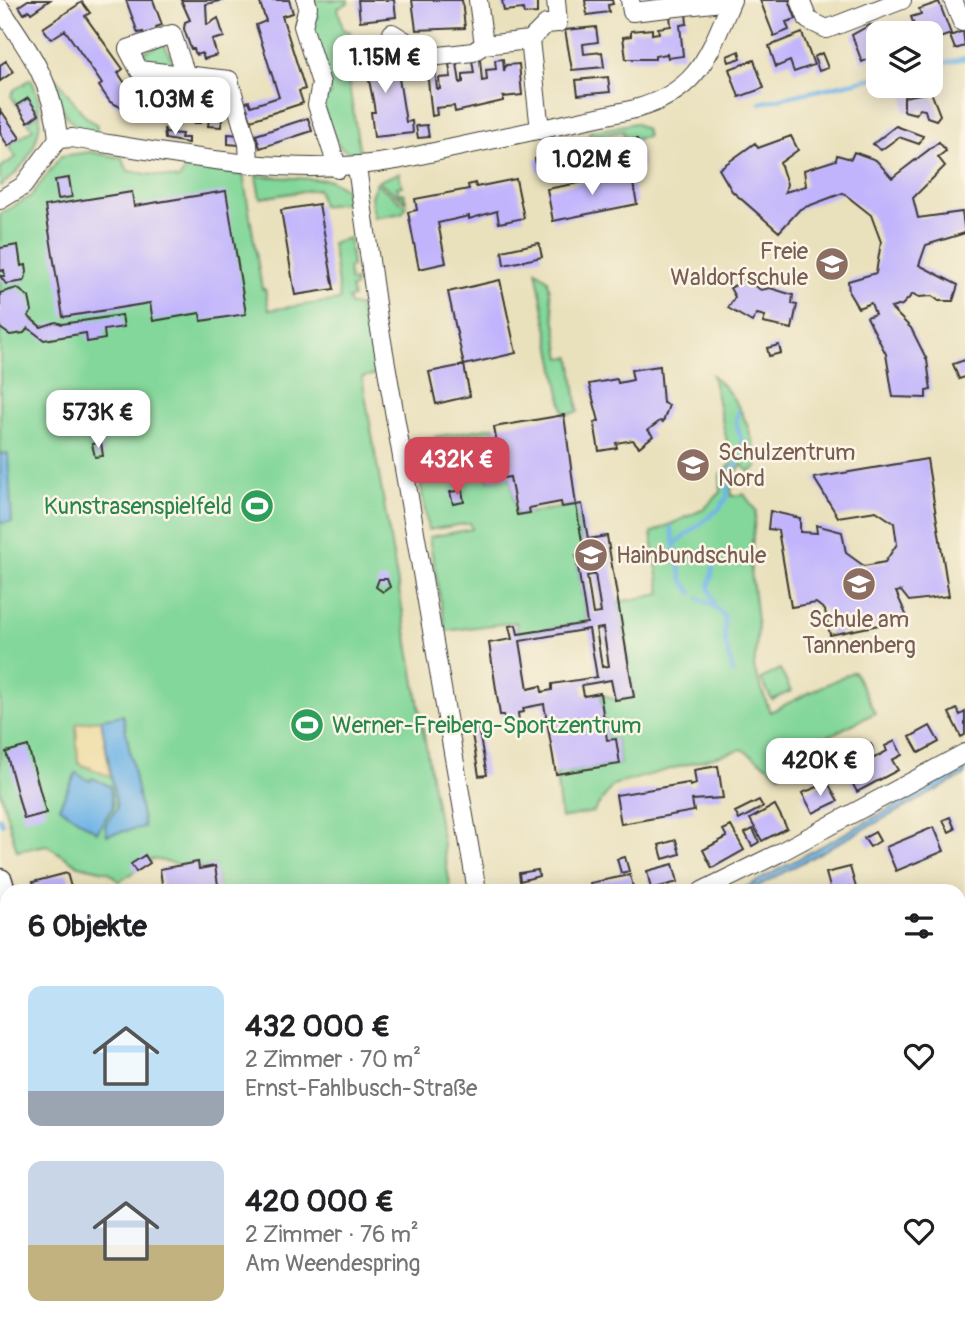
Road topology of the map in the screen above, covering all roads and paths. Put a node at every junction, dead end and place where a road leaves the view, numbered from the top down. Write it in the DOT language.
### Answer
graph roads {
  1 [pos="306,0"];
  2 [pos="478,0"];
  3 [pos="556,0"];
  4 [pos="731,0"];
  5 [pos="800,0"];
  6 [pos="902,0"];
  7 [pos="953,0"];
  8 [pos="631,6"];
  9 [pos="0,8"];
  10 [pos="962,22"];
  11 [pos="392,33"];
  12 [pos="530,40"];
  13 [pos="484,45"];
  14 [pos="186,75"];
  15 [pos="540,130"];
  16 [pos="58,139"];
  17 [pos="248,162"];
  18 [pos="358,167"];
  19 [pos="338,169"];
  20 [pos="0,200"];
  21 [pos="965,753"];
  22 [pos="476,884"];
  23 [pos="717,884"];
  1 -- 19 [label="street"];
  2 -- 13 [label="street"];
  3 -- 12 [label="street"];
  4 -- 8 [label="street"];
  4 -- 15 [label="street"];
  5 -- 6 [label="street"];
  7 -- 10 [label="street"];
  9 -- 16 [label="street"];
  11 -- 13 [label="street"];
  12 -- 13 [label="street"];
  12 -- 15 [label="street"];
  14 -- 14 [label="street"];
  14 -- 17 [label="street"];
  15 -- 18 [label="street"];
  16 -- 17 [label="street"];
  16 -- 20 [label="street"];
  17 -- 19 [label="street"];
  18 -- 19 [label="street"];
  18 -- 22 [label="street"];
  21 -- 23 [label="street"];
}
